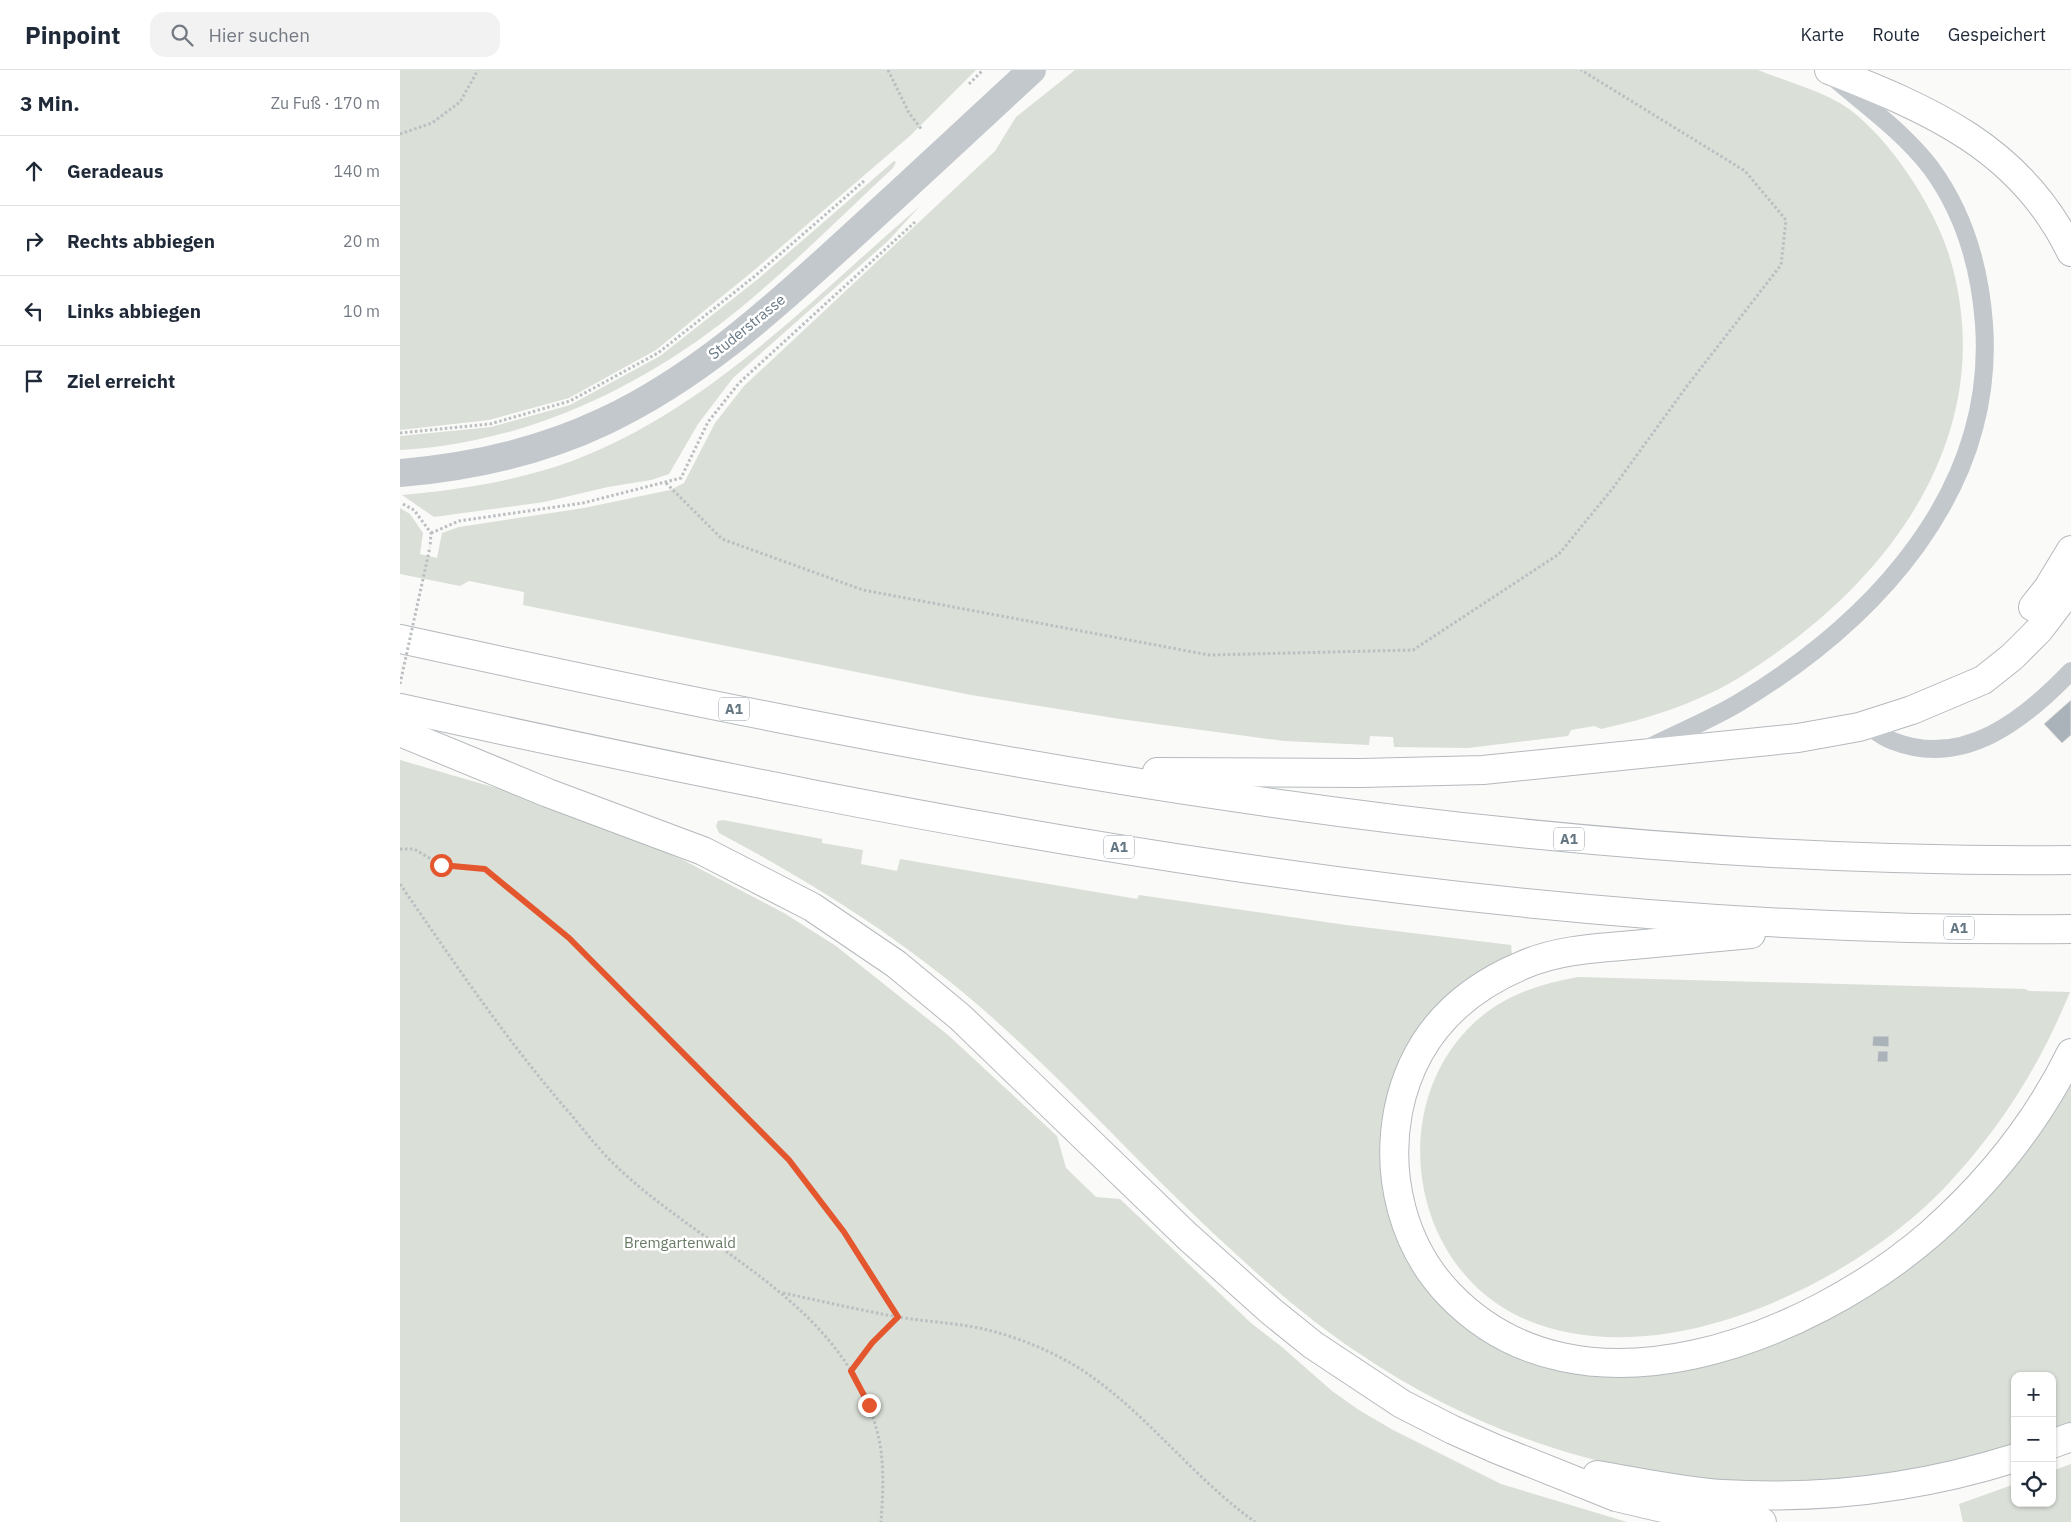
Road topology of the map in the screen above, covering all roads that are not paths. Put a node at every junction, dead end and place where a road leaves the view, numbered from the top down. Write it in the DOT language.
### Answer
graph roads {
  1 [pos="1032,70"];
  2 [pos="1825,70"];
  3 [pos="1829,70"];
  4 [pos="2071,252"];
  5 [pos="400,473"];
  6 [pos="2071,550"];
  7 [pos="2071,588"];
  8 [pos="400,639"];
  9 [pos="2071,670"];
  10 [pos="1934,700"];
  11 [pos="400,708"];
  12 [pos="1867,725"];
  13 [pos="400,732"];
  14 [pos="1634,755"];
  15 [pos="1070,772"];
  16 [pos="2071,860"];
  17 [pos="1847,926"];
  18 [pos="2071,929"];
  19 [pos="2071,1053"];
  20 [pos="2071,1437"];
  21 [pos="2056,1443"];
  22 [pos="2011,1459"];
  23 [pos="1542,1466"];
  24 [pos="1762,1522"];
  1 -- 5 [label="street, Studerstrasse"];
  2 -- 14 [label="lane"];
  3 -- 4 [label="highway"];
  6 -- 10 [label="highway"];
  7 -- 10 [label="highway"];
  8 -- 15 [label="highway, A1"];
  9 -- 12 [label="lane"];
  10 -- 12 [label="highway"];
  11 -- 17 [label="highway, A1"];
  12 -- 14 [label="highway"];
  13 -- 23 [label="highway"];
  14 -- 15 [label="highway"];
  15 -- 16 [label="highway, A1"];
  17 -- 18 [label="highway, A1"];
  17 -- 19 [label="highway"];
  20 -- 21 [label="highway"];
  22 -- 23 [label="highway"];
  23 -- 24 [label="highway"];
}
